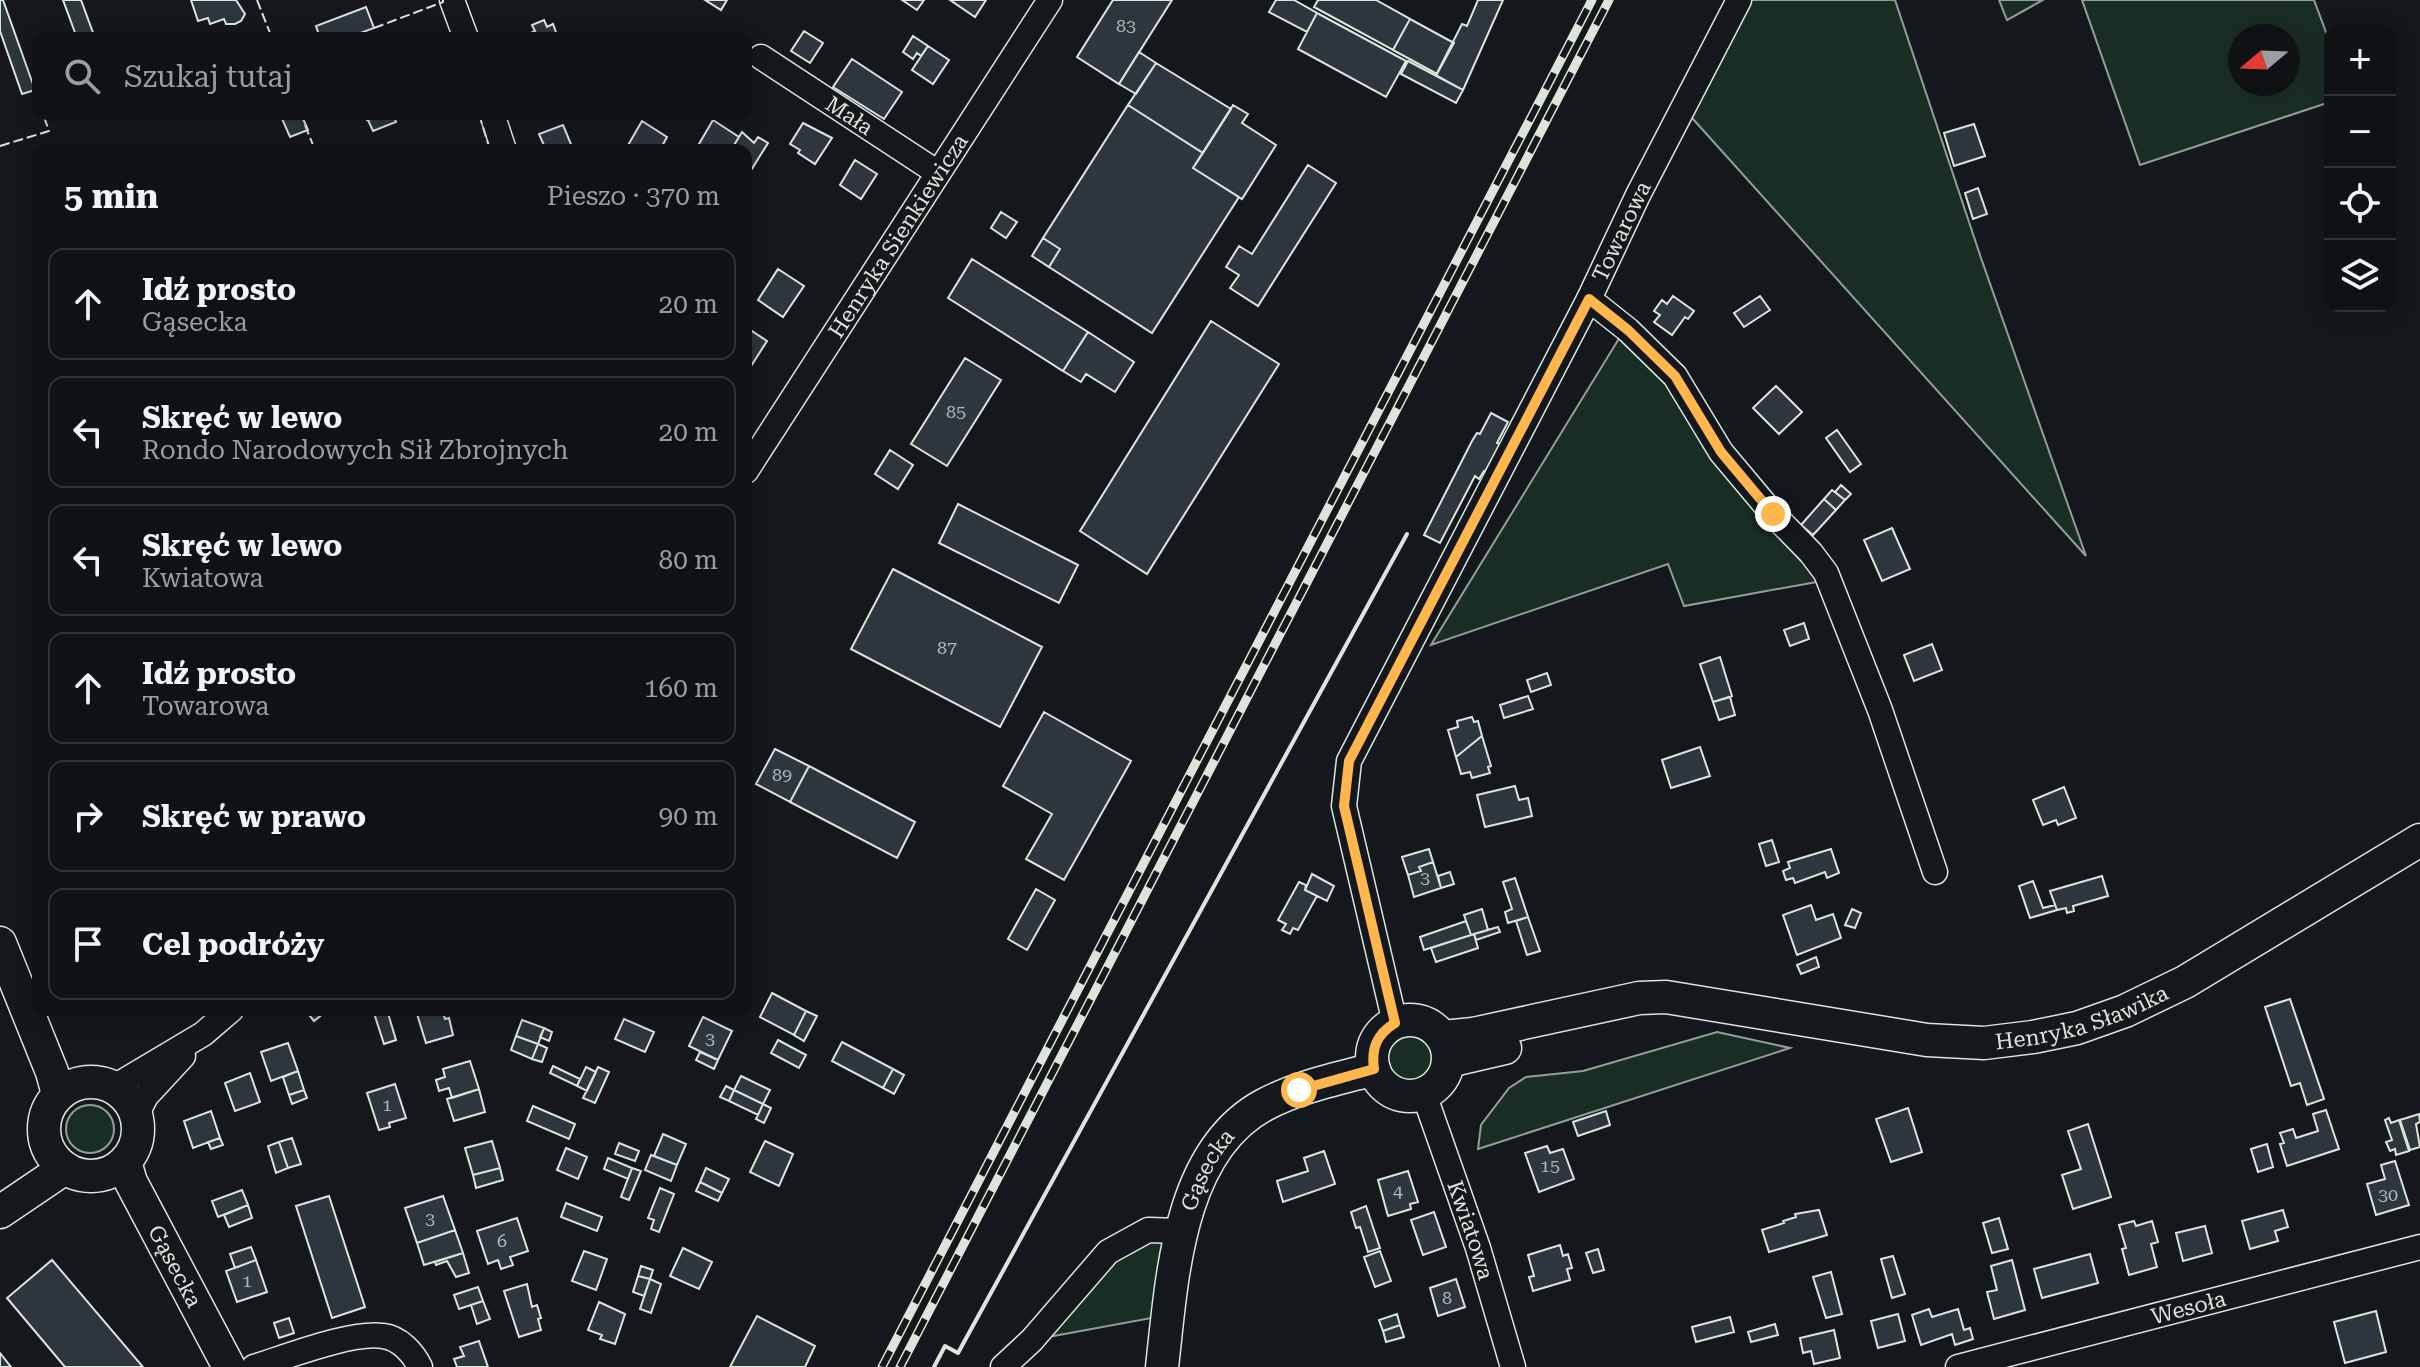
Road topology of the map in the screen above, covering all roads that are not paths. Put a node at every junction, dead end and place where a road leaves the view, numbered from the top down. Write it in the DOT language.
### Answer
graph roads {
  1 [pos="452,0"];
  2 [pos="1050,0"];
  3 [pos="1739,0"];
  4 [pos="464,32"];
  5 [pos="761,57"];
  6 [pos="494,120"];
  7 [pos="502,144"];
  8 [pos="938,173"];
  9 [pos="1589,299"];
  10 [pos="752,462"];
  11 [pos="2420,840"];
  12 [pos="1935,872"];
  13 [pos="0,936"];
  14 [pos="0,943"];
  15 [pos="32,992"];
  16 [pos="45,1016"];
  17 [pos="224,1016"];
  18 [pos="1395,1023"];
  19 [pos="203,1034"];
  20 [pos="1446,1049"];
  21 [pos="1374,1069"];
  22 [pos="85,1088"];
  23 [pos="1424,1094"];
  24 [pos="137,1114"];
  25 [pos="56,1157"];
  26 [pos="111,1169"];
  27 [pos="0,1197"];
  28 [pos="0,1212"];
  29 [pos="1181,1231"];
  30 [pos="2420,1247"];
  31 [pos="205,1367"];
  32 [pos="229,1367"];
  33 [pos="254,1367"];
  34 [pos="420,1367"];
  35 [pos="1003,1367"];
  36 [pos="1162,1367"];
  37 [pos="1513,1367"];
  38 [pos="1958,1367"];
  1 -- 4 [label="street"];
  2 -- 8 [label="street, Henryka Sienkiewicza"];
  3 -- 9 [label="street, Towarowa"];
  5 -- 8 [label="street, Mała"];
  6 -- 7 [label="street"];
  8 -- 10 [label="street, Henryka Sienkiewicza"];
  9 -- 12 [label="street"];
  9 -- 18 [label="street, Towarowa"];
  11 -- 20 [label="main road, Henryka Sławika"];
  13 -- 15 [label="main road"];
  14 -- 22 [label="main road"];
  16 -- 22 [label="main road"];
  17 -- 19 [label="street"];
  18 -- 20 [label="main road"];
  18 -- 21 [label="main road"];
  19 -- 22 [label="street"];
  19 -- 24 [label="street"];
  20 -- 23 [label="main road"];
  21 -- 23 [label="main road"];
  21 -- 29 [label="main road, Gąsecka"];
  22 -- 24 [label="main road"];
  22 -- 25 [label="main road"];
  23 -- 37 [label="street, Kwiatowa"];
  24 -- 26 [label="main road"];
  25 -- 26 [label="main road"];
  25 -- 27 [label="main road"];
  25 -- 28 [label="main road"];
  26 -- 31 [label="main road, Gąsecka"];
  26 -- 32 [label="main road, Gąsecka"];
  29 -- 35 [label="street"];
  29 -- 36 [label="main road, Gąsecka"];
  30 -- 38 [label="street, Wesoła"];
  33 -- 34 [label="street"];
}
